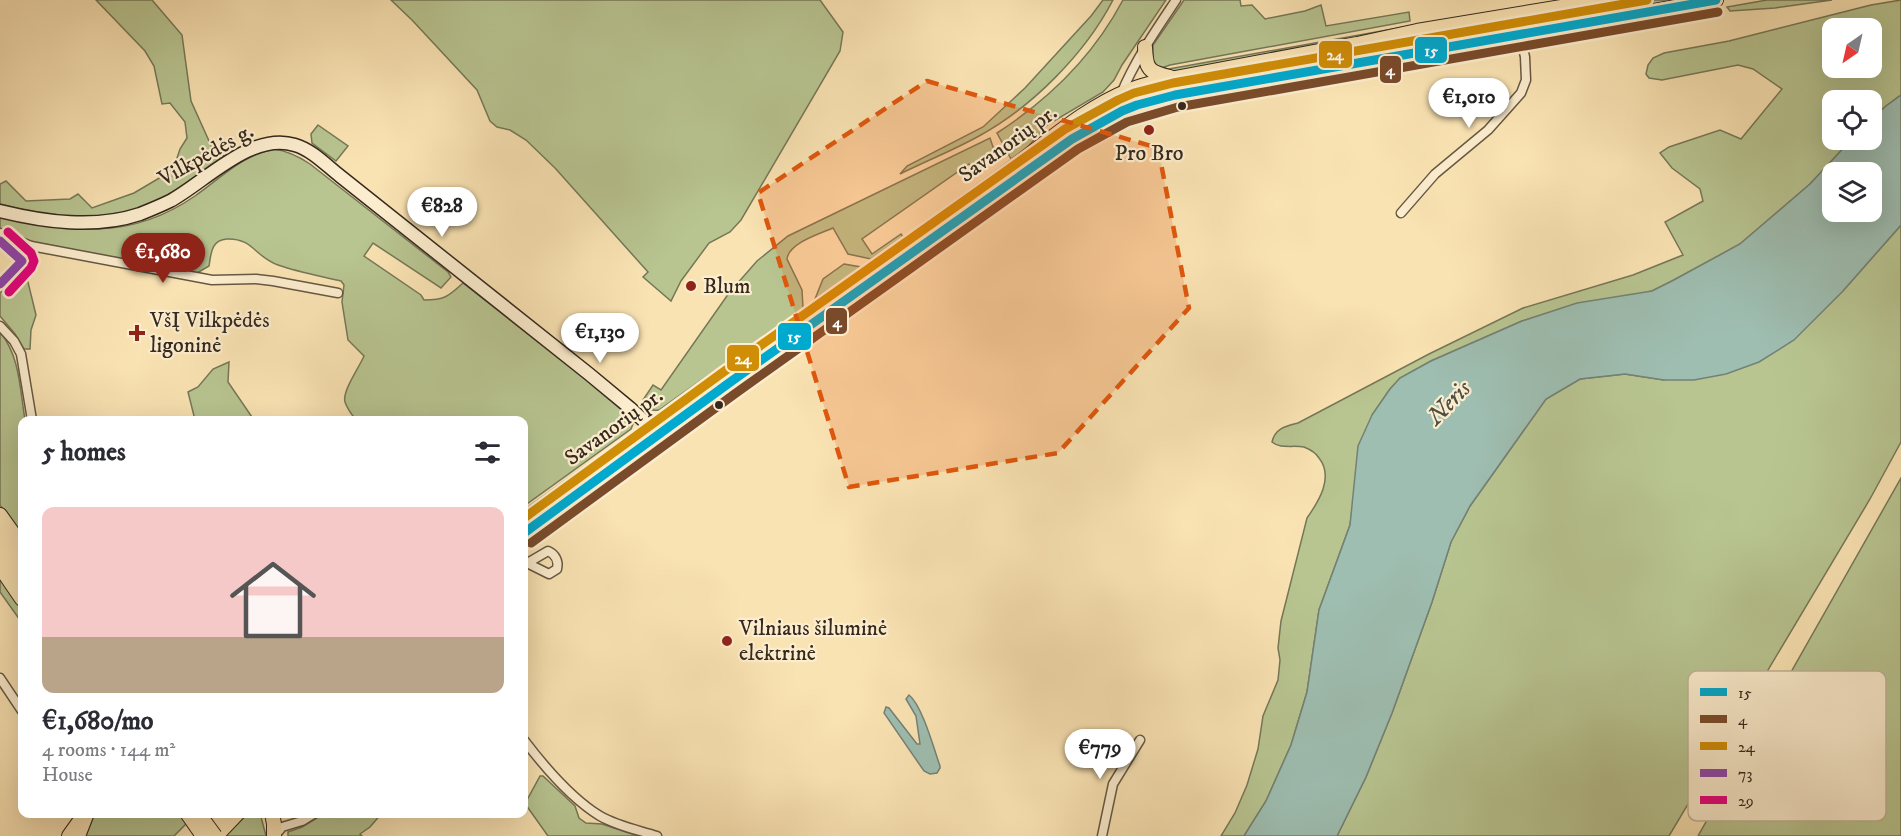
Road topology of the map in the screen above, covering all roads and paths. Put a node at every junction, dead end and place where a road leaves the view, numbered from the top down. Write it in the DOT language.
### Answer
graph roads {
  1 [pos="1176,0"];
  2 [pos="1603,0"];
  3 [pos="1716,0"];
  4 [pos="1520,34"];
  5 [pos="1357,44"];
  6 [pos="1145,47"];
  7 [pos="1362,62"];
  8 [pos="1175,78"];
  9 [pos="1121,94"];
  10 [pos="1122,111"];
  11 [pos="0,211"];
  12 [pos="1401,213"];
  13 [pos="0,233"];
  14 [pos="0,242"];
  15 [pos="31,246"];
  16 [pos="21,261"];
  17 [pos="0,284"];
  18 [pos="338,293"];
  19 [pos="0,326"];
  20 [pos="31,416"];
  21 [pos="655,430"];
  22 [pos="0,515"];
  23 [pos="528,516"];
  24 [pos="528,530"];
  25 [pos="0,532"];
  26 [pos="18,540"];
  27 [pos="0,549"];
  28 [pos="18,558"];
  29 [pos="0,567"];
  30 [pos="18,575"];
  31 [pos="18,593"];
  32 [pos="0,678"];
  33 [pos="18,705"];
  34 [pos="1140,740"];
  35 [pos="528,745"];
  36 [pos="82,818"];
  37 [pos="84,818"];
  38 [pos="190,818"];
  39 [pos="202,818"];
  40 [pos="216,818"];
  41 [pos="233,818"];
  42 [pos="307,818"];
  43 [pos="275,822"];
  44 [pos="289,825"];
  45 [pos="69,836"];
  46 [pos="78,836"];
  47 [pos="202,836"];
  48 [pos="215,836"];
  49 [pos="657,836"];
  50 [pos="1102,836"];
  1 -- 6 [label="street"];
  2 -- 5 [label="main road, Savanorių pr."];
  3 -- 4 [label="main road, Savanorių pr."];
  4 -- 7 [label="main road, Savanorių pr."];
  4 -- 12 [label="street"];
  5 -- 7 [label="main road"];
  5 -- 8 [label="main road, Savanorių pr."];
  6 -- 8 [label="main road"];
  6 -- 9 [label="street"];
  7 -- 10 [label="main road, Savanorių pr."];
  8 -- 9 [label="main road, Savanorių pr."];
  9 -- 10 [label="main road"];
  9 -- 21 [label="main road, Savanorių pr."];
  10 -- 21 [label="main road, Savanorių pr."];
  11 -- 21 [label="main road, Vilkpėdės g."];
  13 -- 15 [label="street"];
  14 -- 16 [label="street"];
  15 -- 16 [label="street"];
  15 -- 18 [label="street"];
  16 -- 17 [label="street"];
  19 -- 20 [label="street"];
  21 -- 23 [label="main road, Savanorių pr."];
  21 -- 24 [label="main road, Savanorių pr."];
  22 -- 26 [label="main road"];
  25 -- 28 [label="main road"];
  27 -- 30 [label="main road"];
  29 -- 31 [label="main road"];
  32 -- 33 [label="street"];
  34 -- 50 [label="street"];
  35 -- 49 [label="street"];
  36 -- 45 [label="main road"];
  37 -- 46 [label="main road"];
  38 -- 47 [label="main road, bridge"];
  39 -- 48 [label="main road, bridge"];
  40 -- 47 [label="main road"];
  41 -- 48 [label="main road"];
  42 -- 44 [label="street"];
  43 -- 44 [label="street"];
  43 -- 44 [label="street"];
}
